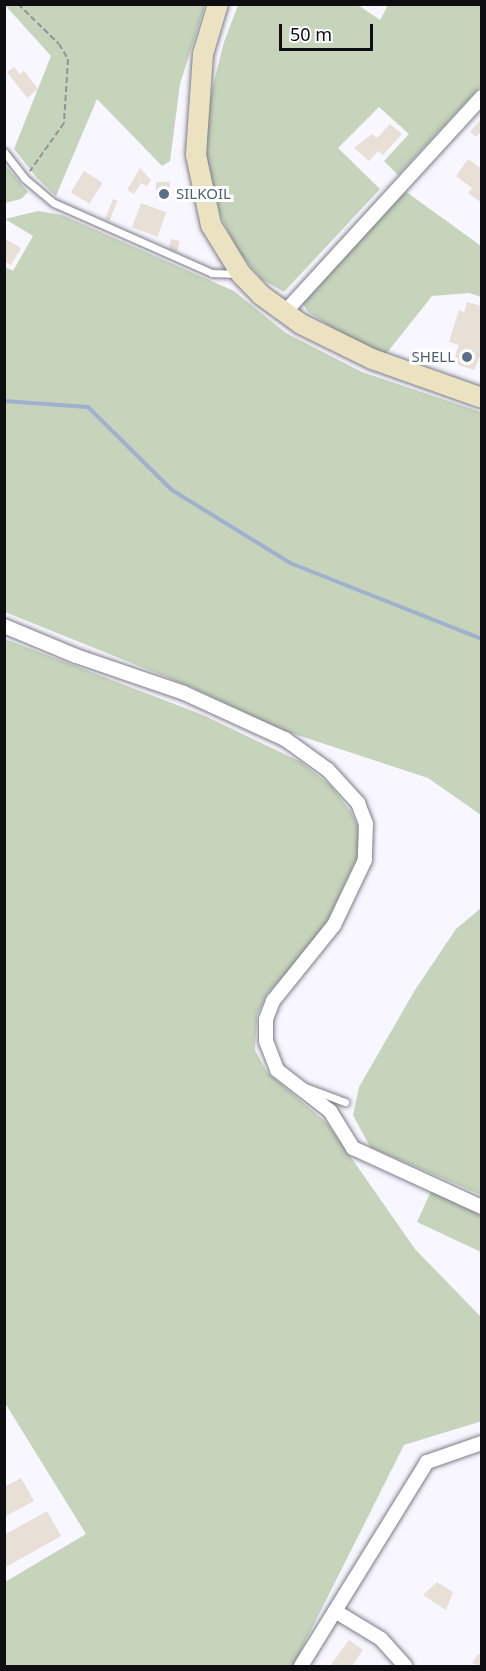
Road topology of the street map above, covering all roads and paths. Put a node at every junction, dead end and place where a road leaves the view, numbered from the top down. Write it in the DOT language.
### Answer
graph roads {
  1 [pos="18,4"];
  2 [pos="218,4"];
  3 [pos="482,97"];
  4 [pos="4,152"];
  5 [pos="24,178"];
  6 [pos="241,274"];
  7 [pos="284,313"];
  8 [pos="482,398"];
  9 [pos="4,626"];
  10 [pos="288,1081"];
  11 [pos="345,1102"];
  12 [pos="482,1207"];
  13 [pos="482,1443"];
  14 [pos="335,1611"];
  15 [pos="301,1666"];
  16 [pos="405,1666"];
  1 -- 5 [label="path"];
  2 -- 6 [label="main road"];
  3 -- 7 [label="street"];
  4 -- 5 [label="lane"];
  5 -- 6 [label="lane"];
  6 -- 7 [label="main road"];
  7 -- 8 [label="main road"];
  9 -- 10 [label="street"];
  10 -- 11 [label="lane"];
  10 -- 12 [label="street"];
  13 -- 14 [label="street"];
  14 -- 15 [label="street"];
  14 -- 16 [label="street"];
}
